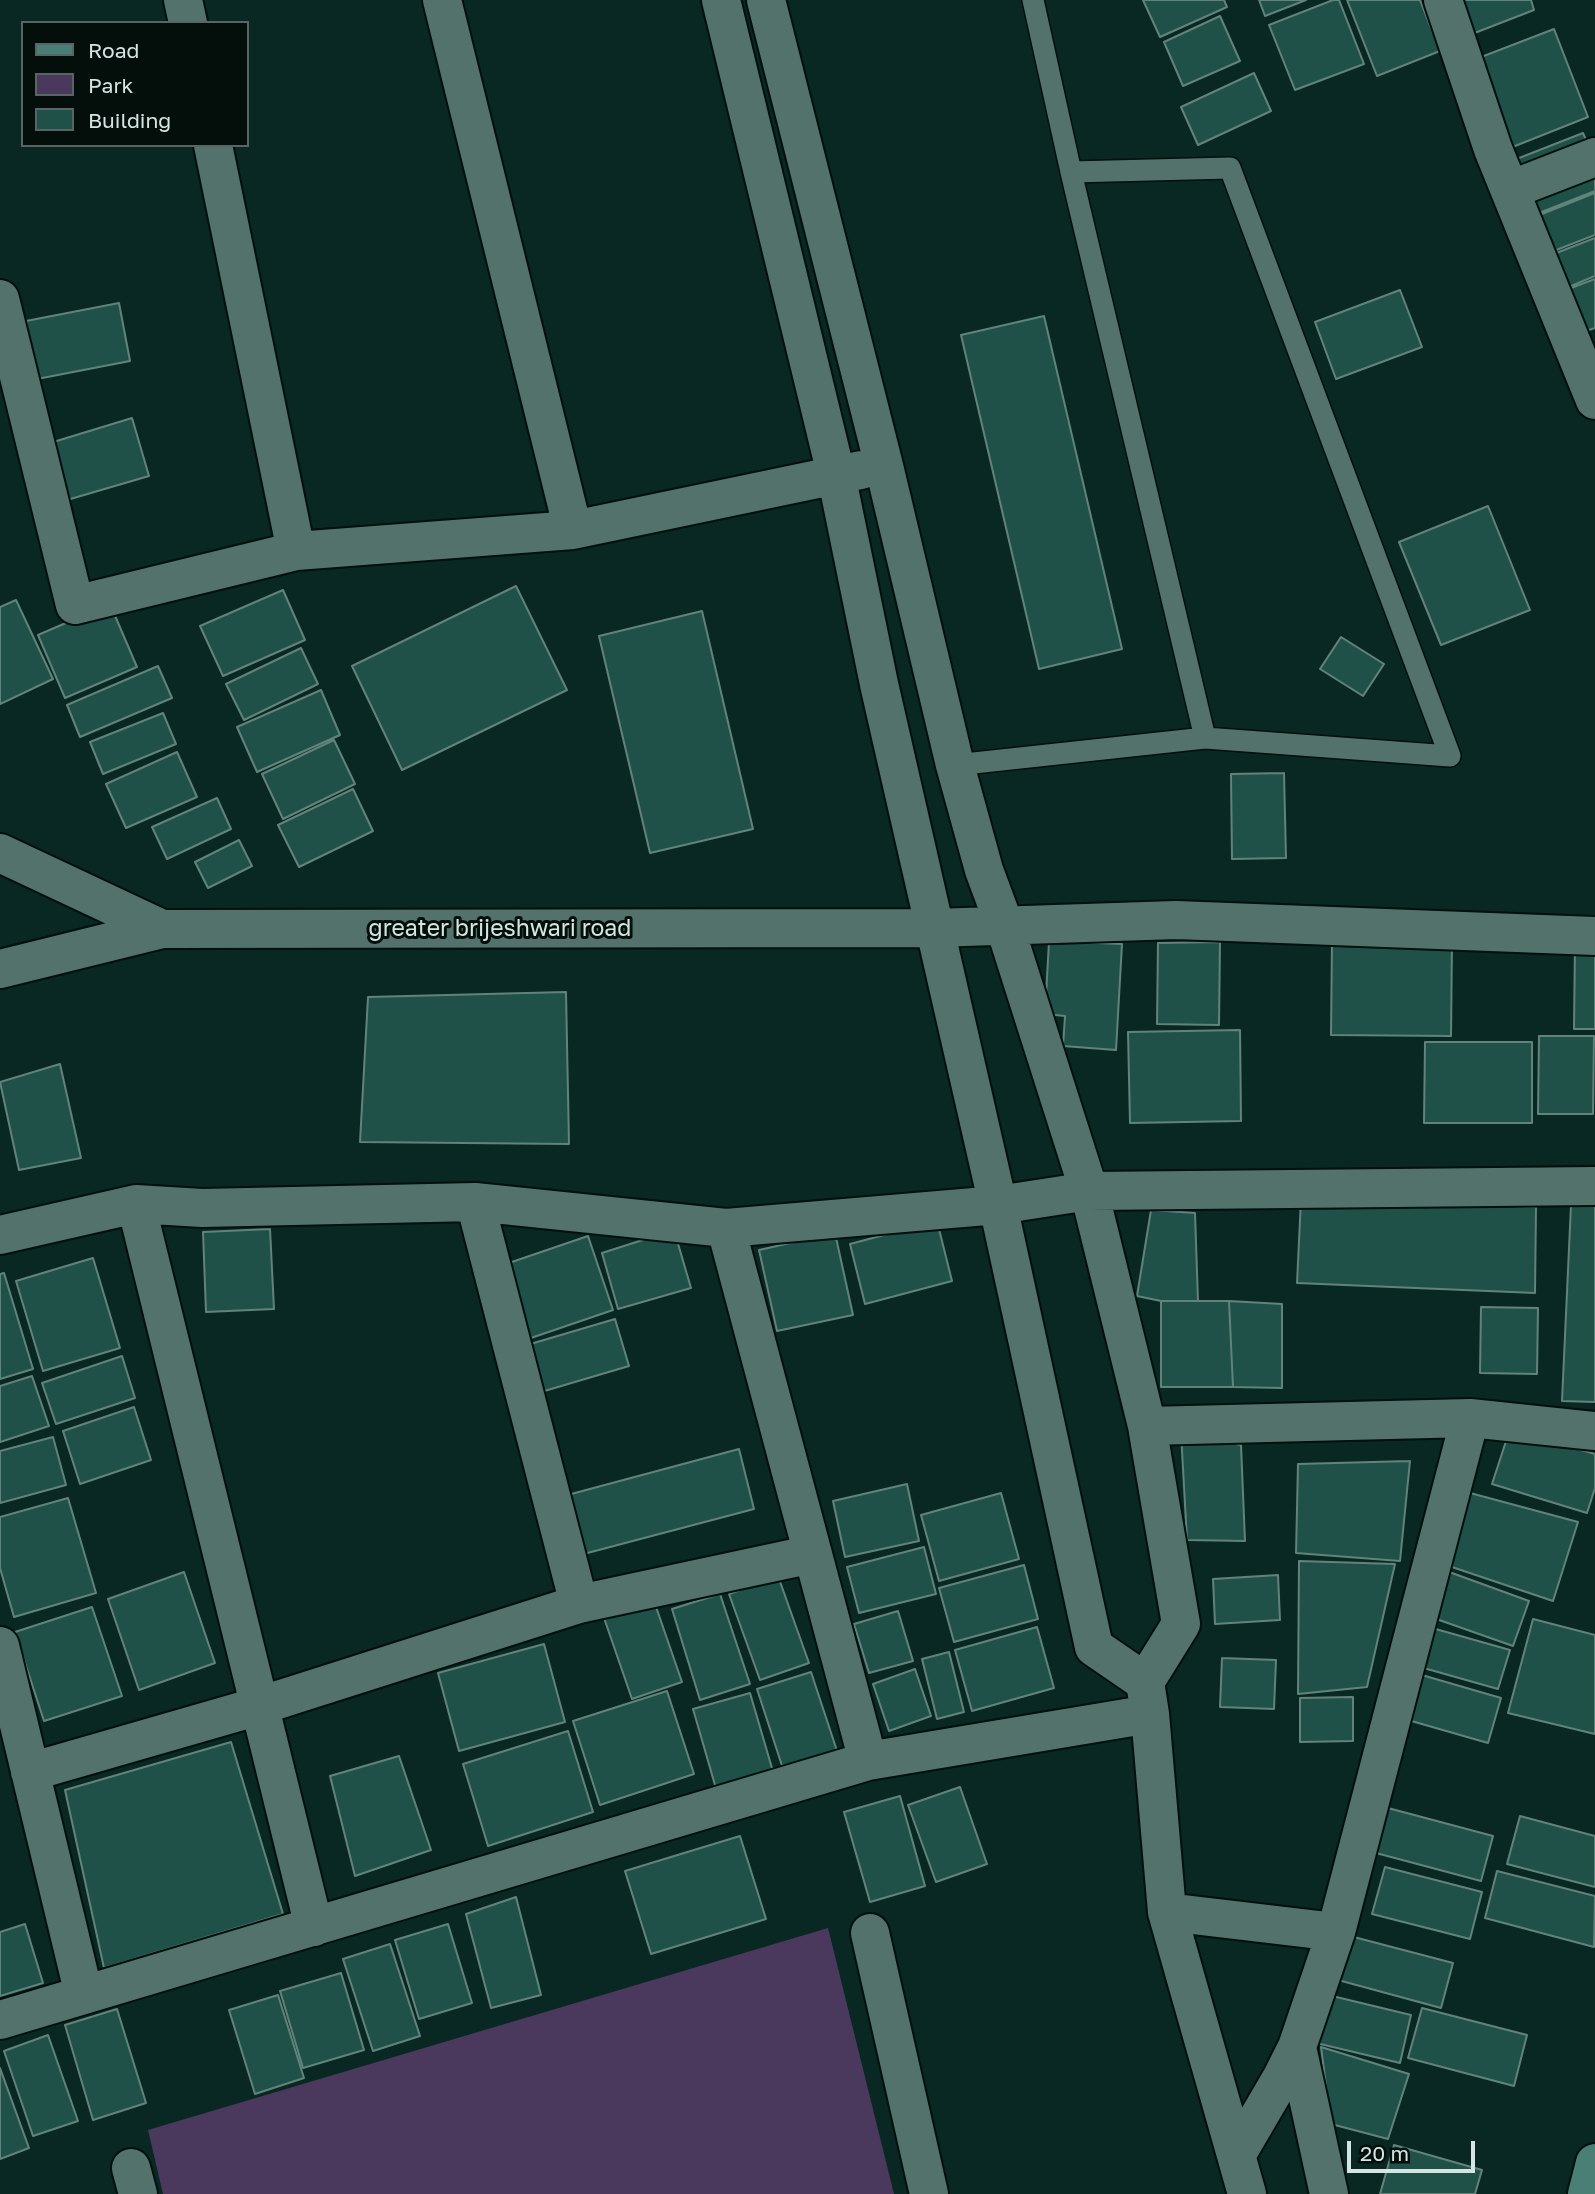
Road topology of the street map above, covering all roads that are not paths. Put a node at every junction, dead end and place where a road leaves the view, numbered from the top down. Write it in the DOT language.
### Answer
graph roads {
  1 [pos="183,0"];
  2 [pos="442,0"];
  3 [pos="721,0"];
  4 [pos="766,0"];
  5 [pos="1033,0"];
  6 [pos="1443,0"];
  7 [pos="188,21"];
  8 [pos="213,147"];
  9 [pos="1595,156"];
  10 [pos="1071,172"];
  11 [pos="1510,190"];
  12 [pos="0,299"];
  13 [pos="1595,400"];
  14 [pos="884,466"];
  15 [pos="836,474"];
  16 [pos="573,530"];
  17 [pos="296,551"];
  18 [pos="1205,738"];
  19 [pos="955,765"];
  20 [pos="899,769"];
  21 [pos="0,853"];
  22 [pos="1004,924"];
  23 [pos="934,928"];
  24 [pos="162,929"];
  25 [pos="1595,936"];
  26 [pos="0,969"];
  27 [pos="1595,1186"];
  28 [pos="1089,1191"];
  29 [pos="475,1202"];
  30 [pos="136,1204"];
  31 [pos="998,1205"];
  32 [pos="726,1228"];
  33 [pos="0,1235"];
  34 [pos="1471,1418"];
  35 [pos="1147,1426"];
  36 [pos="1595,1431"];
  37 [pos="813,1554"];
  38 [pos="579,1604"];
  39 [pos="0,1646"];
  40 [pos="1148,1698"];
  41 [pos="259,1706"];
  42 [pos="868,1761"];
  43 [pos="30,1772"];
  44 [pos="1167,1912"];
  45 [pos="314,1927"];
  46 [pos="1336,1932"];
  47 [pos="870,1933"];
  48 [pos="84,1995"];
  49 [pos="0,2020"];
  50 [pos="1297,2047"];
  51 [pos="1237,2154"];
  52 [pos="1595,2163"];
  53 [pos="929,2194"];
  54 [pos="1247,2194"];
  55 [pos="1329,2194"];
  56 [pos="1587,2194"];
  1 -- 7 [label="street"];
  2 -- 16 [label="street"];
  3 -- 15 [label="street"];
  4 -- 14 [label="street"];
  5 -- 10 [label="lane"];
  6 -- 11 [label="street"];
  8 -- 17 [label="street"];
  9 -- 11 [label="street"];
  10 -- 18 [label="lane"];
  10 -- 18 [label="lane"];
  11 -- 13 [label="street"];
  12 -- 17 [label="street"];
  14 -- 15 [label="street"];
  14 -- 19 [label="street"];
  15 -- 16 [label="street"];
  15 -- 20 [label="street"];
  16 -- 17 [label="street"];
  18 -- 19 [label="lane"];
  19 -- 20 [label="street"];
  19 -- 22 [label="street"];
  20 -- 23 [label="street"];
  21 -- 24 [label="street"];
  22 -- 23 [label="street, greater brijeshwari road"];
  22 -- 25 [label="street, greater brijeshwari road"];
  22 -- 28 [label="street"];
  23 -- 24 [label="street, greater brijeshwari road"];
  23 -- 31 [label="street"];
  24 -- 26 [label="street, greater brijeshwari road"];
  27 -- 28 [label="street"];
  28 -- 31 [label="street"];
  28 -- 35 [label="street"];
  29 -- 30 [label="street"];
  29 -- 32 [label="street"];
  29 -- 38 [label="street"];
  30 -- 33 [label="street"];
  30 -- 41 [label="street"];
  31 -- 32 [label="street"];
  31 -- 40 [label="street"];
  32 -- 37 [label="street"];
  34 -- 35 [label="street"];
  34 -- 36 [label="street"];
  34 -- 46 [label="street"];
  35 -- 40 [label="street"];
  37 -- 38 [label="street"];
  37 -- 42 [label="street"];
  38 -- 41 [label="street"];
  39 -- 43 [label="street"];
  40 -- 42 [label="street"];
  40 -- 44 [label="street"];
  41 -- 43 [label="street"];
  41 -- 45 [label="street"];
  42 -- 45 [label="street"];
  43 -- 48 [label="street"];
  44 -- 46 [label="street"];
  44 -- 51 [label="street"];
  45 -- 48 [label="street"];
  46 -- 50 [label="street"];
  47 -- 53 [label="street"];
  48 -- 49 [label="street"];
  50 -- 51 [label="street"];
  50 -- 55 [label="street"];
  51 -- 54 [label="street"];
  52 -- 56 [label="street"];
}
